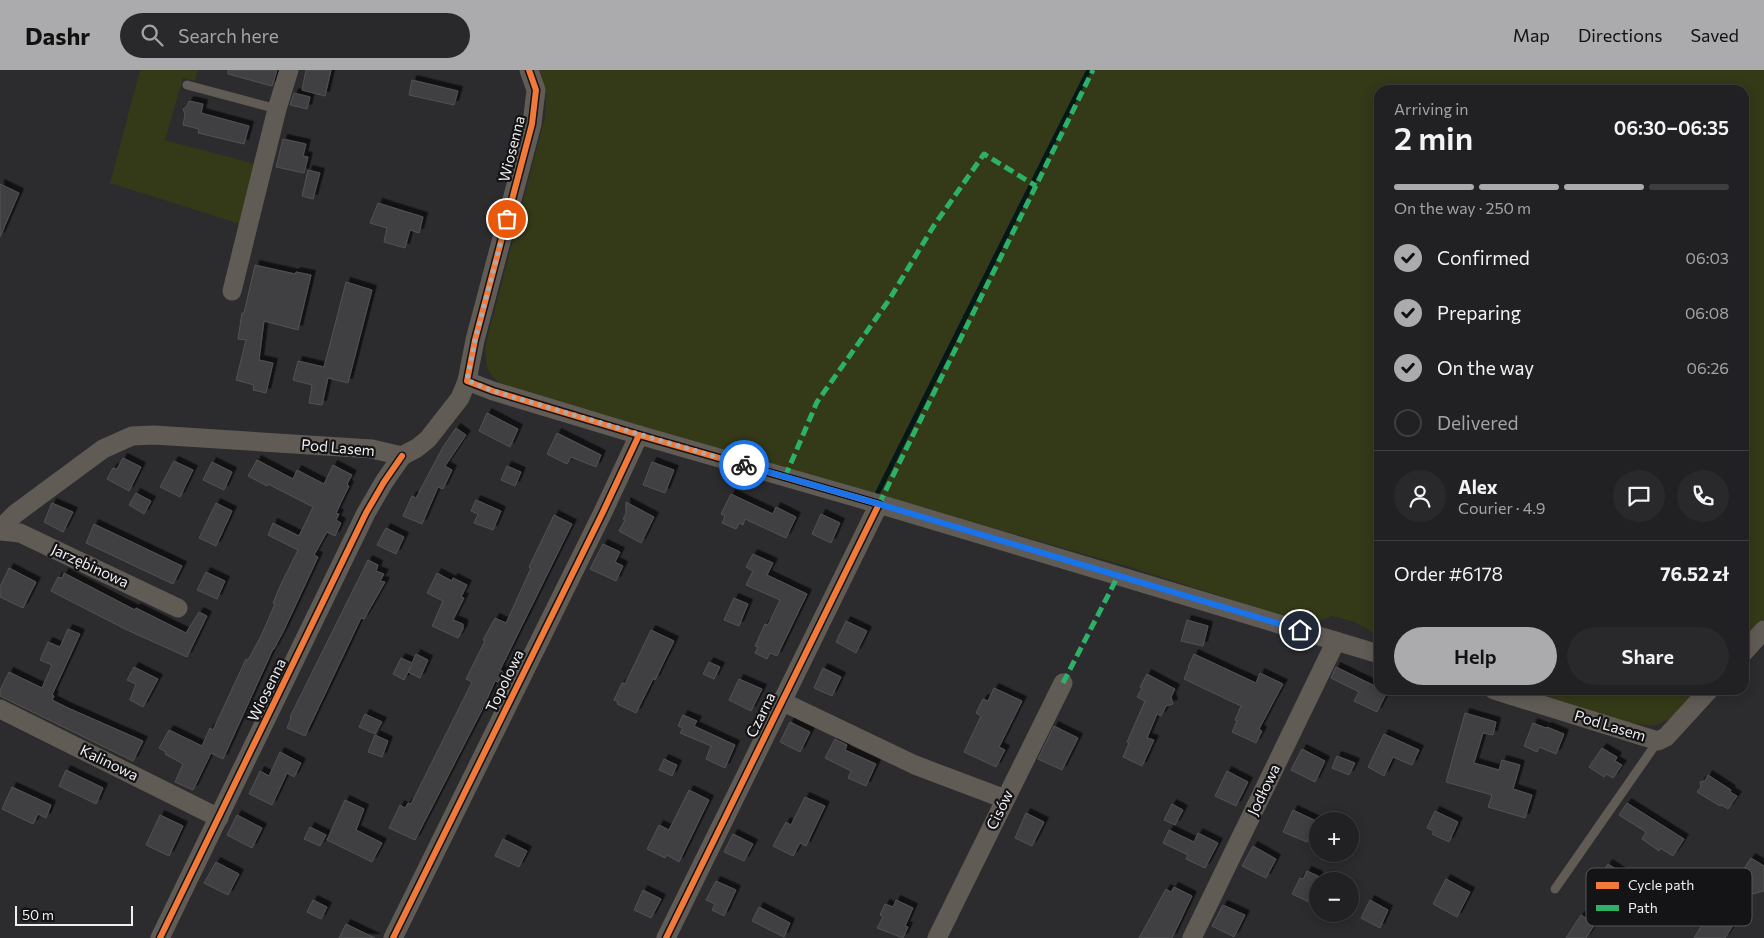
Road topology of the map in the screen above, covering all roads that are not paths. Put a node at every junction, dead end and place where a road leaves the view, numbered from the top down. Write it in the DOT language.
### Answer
graph roads {
  1 [pos="289,70"];
  2 [pos="529,70"];
  3 [pos="187,85"];
  4 [pos="277,109"];
  5 [pos="232,291"];
  6 [pos="467,380"];
  7 [pos="639,435"];
  8 [pos="402,456"];
  9 [pos="879,504"];
  10 [pos="0,530"];
  11 [pos="178,608"];
  12 [pos="1764,630"];
  13 [pos="1336,641"];
  14 [pos="1749,646"];
  15 [pos="1374,652"];
  16 [pos="1063,683"];
  17 [pos="1510,695"];
  18 [pos="1704,695"];
  19 [pos="781,701"];
  20 [pos="0,709"];
  21 [pos="1658,741"];
  22 [pos="1005,799"];
  23 [pos="219,818"];
  24 [pos="1555,889"];
  25 [pos="160,938"];
  26 [pos="393,938"];
  27 [pos="666,938"];
  28 [pos="937,938"];
  29 [pos="1192,938"];
  1 -- 4 [label="street"];
  2 -- 6 [label="street, Wiosenna"];
  3 -- 4 [label="lane"];
  4 -- 5 [label="street"];
  6 -- 7 [label="street"];
  6 -- 8 [label="street"];
  7 -- 9 [label="street"];
  7 -- 26 [label="street, Topolowa"];
  8 -- 10 [label="street, Pod Lasem"];
  8 -- 23 [label="street, Wiosenna"];
  9 -- 13 [label="street"];
  9 -- 19 [label="street, Czarna"];
  10 -- 11 [label="street, Jarzębinowa"];
  12 -- 14 [label="street"];
  13 -- 15 [label="street"];
  13 -- 29 [label="street, Jodłowa"];
  16 -- 22 [label="street, Cisów"];
  17 -- 21 [label="street, Pod Lasem"];
  18 -- 21 [label="street, Pod Lasem"];
  19 -- 22 [label="street"];
  19 -- 27 [label="street, Czarna"];
  20 -- 23 [label="street, Kalinowa"];
  21 -- 24 [label="lane"];
  22 -- 28 [label="street, Cisów"];
  23 -- 25 [label="street, Wiosenna"];
}
